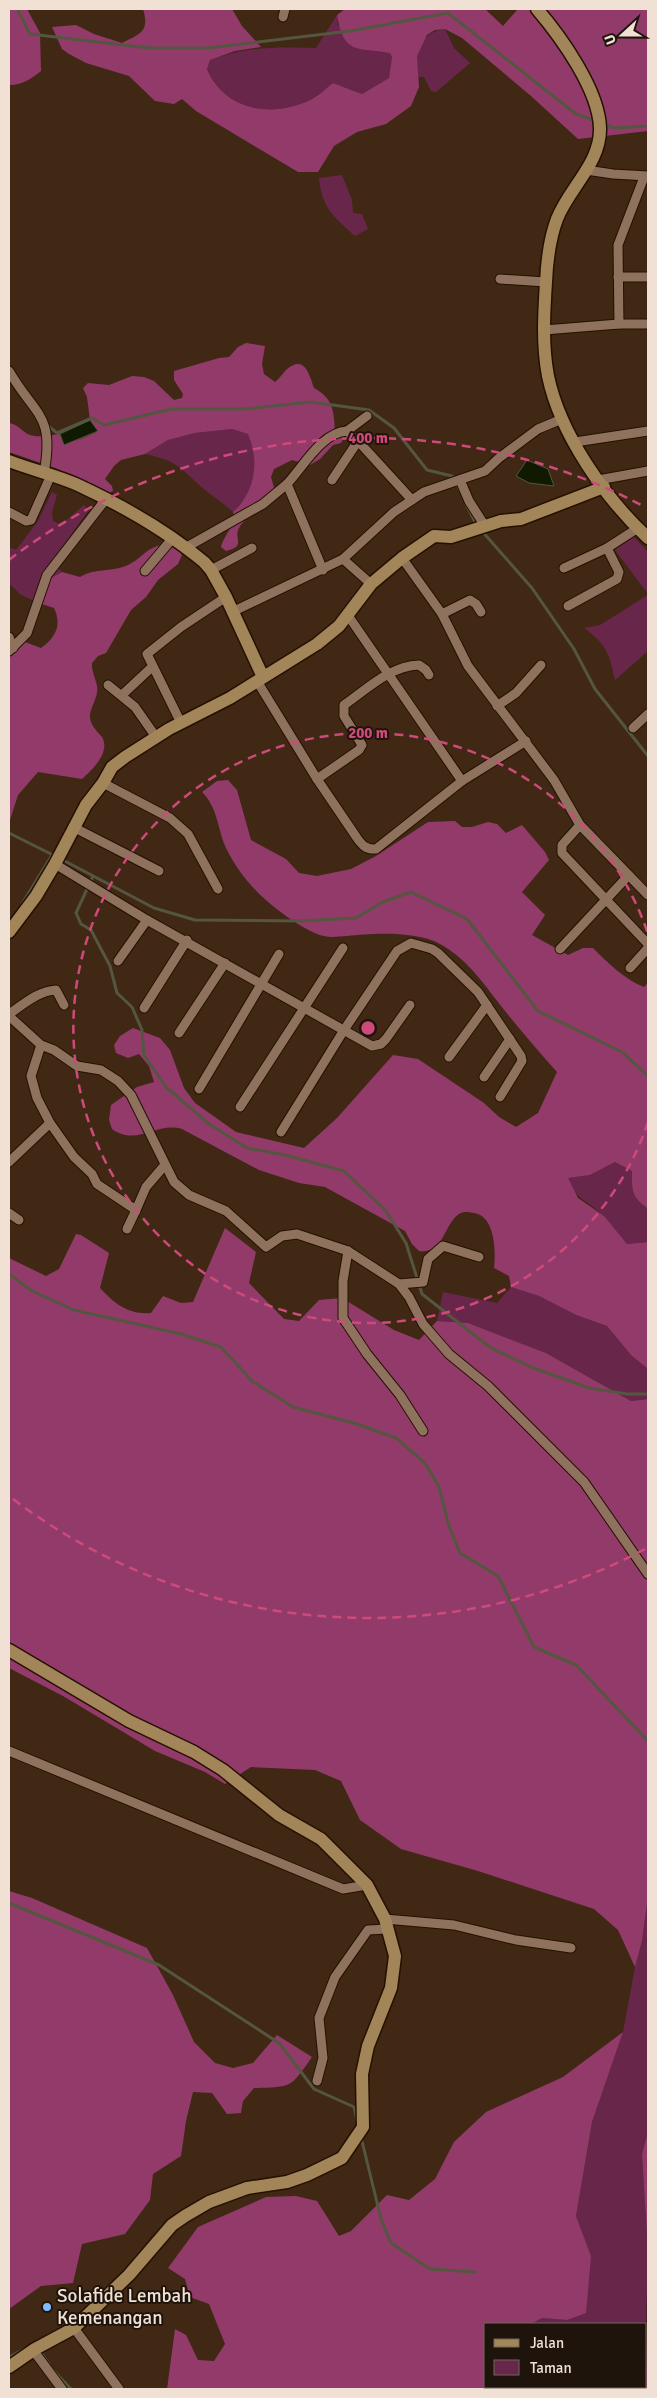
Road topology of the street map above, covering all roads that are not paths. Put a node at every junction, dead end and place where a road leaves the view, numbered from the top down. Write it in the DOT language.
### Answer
graph roads {
  1 [pos="538,9"];
  2 [pos="586,170"];
  3 [pos="646,176"];
  4 [pos="648,276"];
  5 [pos="618,277"];
  6 [pos="500,279"];
  7 [pos="546,282"];
  8 [pos="619,324"];
  9 [pos="648,324"];
  10 [pos="544,330"];
  11 [pos="9,371"];
  12 [pos="367,416"];
  13 [pos="562,420"];
  14 [pos="347,431"];
  15 [pos="648,431"];
  16 [pos="358,441"];
  17 [pos="575,442"];
  18 [pos="9,461"];
  19 [pos="648,471"];
  20 [pos="48,474"];
  21 [pos="332,480"];
  22 [pos="456,482"];
  23 [pos="288,484"];
  24 [pos="601,484"];
  25 [pos="106,499"];
  26 [pos="412,500"];
  27 [pos="9,512"];
  28 [pos="481,528"];
  29 [pos="638,528"];
  30 [pos="648,538"];
  31 [pos="172,540"];
  32 [pos="185,548"];
  33 [pos="252,548"];
  34 [pos="607,548"];
  35 [pos="402,558"];
  36 [pos="343,559"];
  37 [pos="564,568"];
  38 [pos="211,570"];
  39 [pos="323,570"];
  40 [pos="145,571"];
  41 [pos="371,584"];
  42 [pos="226,597"];
  43 [pos="568,606"];
  44 [pos="232,612"];
  45 [pos="481,612"];
  46 [pos="347,614"];
  47 [pos="442,614"];
  48 [pos="9,637"];
  49 [pos="11,650"];
  50 [pos="541,666"];
  51 [pos="152,667"];
  52 [pos="388,674"];
  53 [pos="429,675"];
  54 [pos="260,679"];
  55 [pos="108,685"];
  56 [pos="122,695"];
  57 [pos="497,706"];
  58 [pos="648,714"];
  59 [pos="181,723"];
  60 [pos="633,728"];
  61 [pos="156,737"];
  62 [pos="526,741"];
  63 [pos="317,779"];
  64 [pos="462,782"];
  65 [pos="103,783"];
  66 [pos="580,825"];
  67 [pos="73,827"];
  68 [pos="58,860"];
  69 [pos="159,871"];
  70 [pos="628,876"];
  71 [pos="218,889"];
  72 [pos="648,895"];
  73 [pos="605,900"];
  74 [pos="147,920"];
  75 [pos="9,932"];
  76 [pos="187,940"];
  77 [pos="648,946"];
  78 [pos="343,948"];
  79 [pos="560,948"];
  80 [pos="279,954"];
  81 [pos="118,961"];
  82 [pos="225,963"];
  83 [pos="630,968"];
  84 [pos="261,983"];
  85 [pos="64,1005"];
  86 [pos="410,1005"];
  87 [pos="487,1005"];
  88 [pos="144,1008"];
  89 [pos="305,1009"];
  90 [pos="9,1015"];
  91 [pos="344,1030"];
  92 [pos="178,1033"];
  93 [pos="510,1039"];
  94 [pos="41,1045"];
  95 [pos="449,1057"];
  96 [pos="484,1077"];
  97 [pos="199,1089"];
  98 [pos="500,1097"];
  99 [pos="240,1108"];
  100 [pos="50,1123"];
  101 [pos="280,1132"];
  102 [pos="9,1162"];
  103 [pos="164,1166"];
  104 [pos="136,1210"];
  105 [pos="9,1213"];
  106 [pos="19,1220"];
  107 [pos="127,1229"];
  108 [pos="348,1251"];
  109 [pos="479,1256"];
  110 [pos="399,1284"];
  111 [pos="423,1431"];
  112 [pos="648,1574"];
  113 [pos="9,1650"];
  114 [pos="9,1751"];
  115 [pos="367,1884"];
  116 [pos="386,1924"];
  117 [pos="571,1948"];
  118 [pos="318,2081"];
  119 [pos="74,2328"];
  120 [pos="36,2348"];
  121 [pos="9,2367"];
  122 [pos="62,2389"];
  123 [pos="119,2389"];
  1 -- 2 [label="street"];
  2 -- 3 [label="street"];
  2 -- 7 [label="street"];
  3 -- 5 [label="street"];
  4 -- 5 [label="street"];
  5 -- 8 [label="street"];
  6 -- 7 [label="street"];
  7 -- 10 [label="street"];
  8 -- 9 [label="street"];
  8 -- 10 [label="street"];
  10 -- 13 [label="street"];
  11 -- 20 [label="street"];
  12 -- 14 [label="street"];
  13 -- 17 [label="street"];
  13 -- 22 [label="street"];
  14 -- 16 [label="street"];
  14 -- 23 [label="street"];
  15 -- 17 [label="street"];
  16 -- 21 [label="street"];
  16 -- 26 [label="street"];
  17 -- 24 [label="street"];
  18 -- 20 [label="street"];
  19 -- 24 [label="street"];
  20 -- 25 [label="street"];
  20 -- 27 [label="street"];
  22 -- 26 [label="street"];
  22 -- 28 [label="street"];
  23 -- 32 [label="street"];
  23 -- 39 [label="street"];
  24 -- 28 [label="street"];
  24 -- 29 [label="street"];
  25 -- 31 [label="street"];
  25 -- 49 [label="street"];
  26 -- 36 [label="street"];
  28 -- 35 [label="street"];
  29 -- 30 [label="street"];
  29 -- 34 [label="street"];
  31 -- 32 [label="street"];
  31 -- 40 [label="street"];
  32 -- 38 [label="street"];
  33 -- 38 [label="street"];
  34 -- 37 [label="street"];
  34 -- 43 [label="street"];
  35 -- 41 [label="street"];
  35 -- 47 [label="street"];
  36 -- 39 [label="street"];
  36 -- 41 [label="street"];
  38 -- 42 [label="street"];
  39 -- 44 [label="street"];
  41 -- 46 [label="street"];
  42 -- 44 [label="street"];
  42 -- 51 [label="street"];
  44 -- 54 [label="street"];
  45 -- 47 [label="street"];
  46 -- 52 [label="street"];
  46 -- 54 [label="street"];
  47 -- 57 [label="street"];
  48 -- 49 [label="street"];
  50 -- 57 [label="street"];
  51 -- 56 [label="street"];
  51 -- 59 [label="street"];
  52 -- 53 [label="street"];
  52 -- 63 [label="street"];
  52 -- 64 [label="street"];
  54 -- 59 [label="street"];
  54 -- 63 [label="street"];
  55 -- 56 [label="street"];
  56 -- 61 [label="street"];
  57 -- 62 [label="street"];
  58 -- 60 [label="street"];
  59 -- 61 [label="street"];
  61 -- 65 [label="street"];
  62 -- 64 [label="street"];
  62 -- 66 [label="street"];
  63 -- 64 [label="street"];
  65 -- 67 [label="street"];
  65 -- 71 [label="street"];
  66 -- 70 [label="street"];
  66 -- 73 [label="street"];
  67 -- 68 [label="street"];
  67 -- 69 [label="street"];
  68 -- 74 [label="street"];
  68 -- 75 [label="street"];
  70 -- 72 [label="street"];
  70 -- 73 [label="street"];
  73 -- 77 [label="street"];
  73 -- 79 [label="street"];
  74 -- 76 [label="street"];
  74 -- 81 [label="street"];
  76 -- 82 [label="street"];
  76 -- 88 [label="street"];
  77 -- 83 [label="street"];
  78 -- 89 [label="street"];
  80 -- 84 [label="street"];
  82 -- 84 [label="street"];
  82 -- 92 [label="street"];
  84 -- 89 [label="street"];
  84 -- 97 [label="street"];
  85 -- 90 [label="street"];
  86 -- 91 [label="street"];
  87 -- 91 [label="street"];
  87 -- 93 [label="street"];
  87 -- 95 [label="street"];
  89 -- 91 [label="street"];
  89 -- 99 [label="street"];
  90 -- 94 [label="street"];
  91 -- 101 [label="street"];
  93 -- 96 [label="street"];
  93 -- 98 [label="street"];
  94 -- 100 [label="street"];
  94 -- 103 [label="street"];
  100 -- 102 [label="street"];
  100 -- 104 [label="street"];
  103 -- 104 [label="street"];
  103 -- 108 [label="street"];
  104 -- 107 [label="street"];
  105 -- 106 [label="street"];
  108 -- 110 [label="street"];
  108 -- 111 [label="street"];
  109 -- 110 [label="street"];
  110 -- 112 [label="street"];
  113 -- 115 [label="street"];
  114 -- 115 [label="street"];
  115 -- 116 [label="street"];
  116 -- 117 [label="street"];
  116 -- 118 [label="street"];
  116 -- 119 [label="street"];
  119 -- 120 [label="street"];
  119 -- 123 [label="street"];
  120 -- 121 [label="street"];
  120 -- 122 [label="street"];
}
